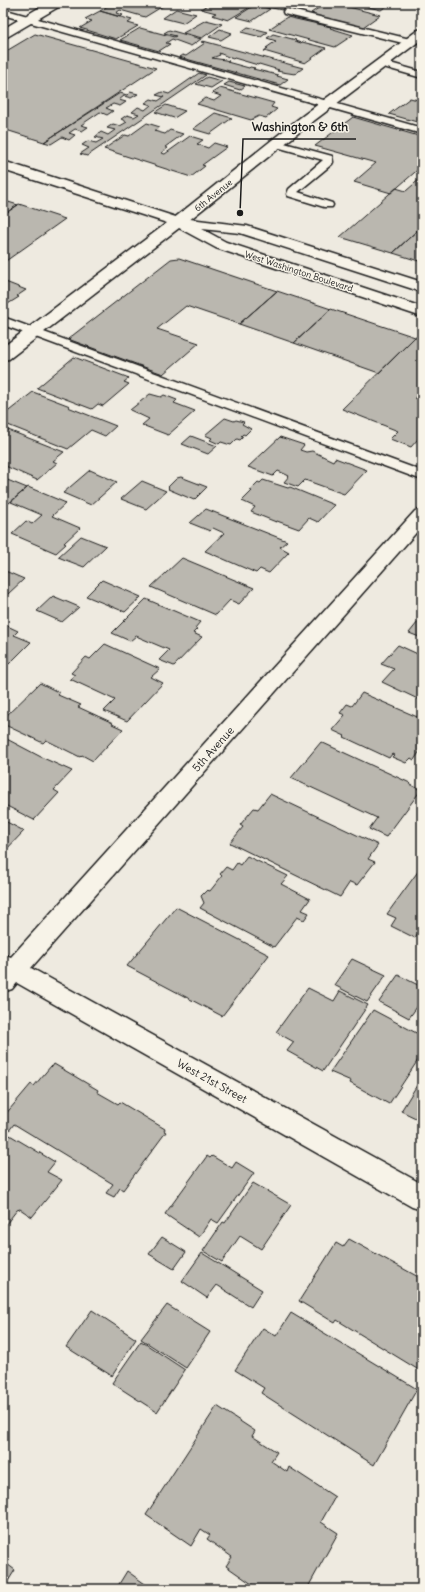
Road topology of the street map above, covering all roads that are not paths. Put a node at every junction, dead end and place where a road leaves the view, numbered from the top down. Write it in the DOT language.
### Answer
graph roads {
  1 [pos="56,3"];
  2 [pos="3,12"];
  3 [pos="287,12"];
  4 [pos="28,19"];
  5 [pos="422,33"];
  6 [pos="3,34"];
  7 [pos="411,42"];
  8 [pos="383,64"];
  9 [pos="422,75"];
  10 [pos="329,104"];
  11 [pos="422,131"];
  12 [pos="277,144"];
  13 [pos="3,165"];
  14 [pos="328,205"];
  15 [pos="178,222"];
  16 [pos="422,287"];
  17 [pos="422,312"];
  18 [pos="3,321"];
  19 [pos="33,332"];
  20 [pos="3,355"];
  21 [pos="422,476"];
  22 [pos="422,515"];
  23 [pos="7,972"];
  24 [pos="422,1198"];
  1 -- 4 [label="street"];
  2 -- 4 [label="lane"];
  3 -- 7 [label="lane"];
  4 -- 6 [label="street"];
  4 -- 10 [label="lane"];
  5 -- 7 [label="street, 6th Avenue"];
  7 -- 8 [label="street, 6th Avenue"];
  8 -- 9 [label="lane"];
  8 -- 10 [label="street, 6th Avenue"];
  10 -- 11 [label="lane"];
  10 -- 12 [label="street, 6th Avenue"];
  12 -- 14 [label="lane"];
  12 -- 15 [label="street, 6th Avenue"];
  13 -- 15 [label="street, West Washington Boulevard"];
  15 -- 16 [label="street, West Washington Boulevard"];
  15 -- 17 [label="street, West Washington Boulevard"];
  15 -- 19 [label="street, 6th Avenue"];
  18 -- 19 [label="lane"];
  19 -- 20 [label="street, 6th Avenue"];
  19 -- 21 [label="lane"];
  22 -- 23 [label="street, 5th Avenue"];
  23 -- 24 [label="street, West 21st Street"];
}
